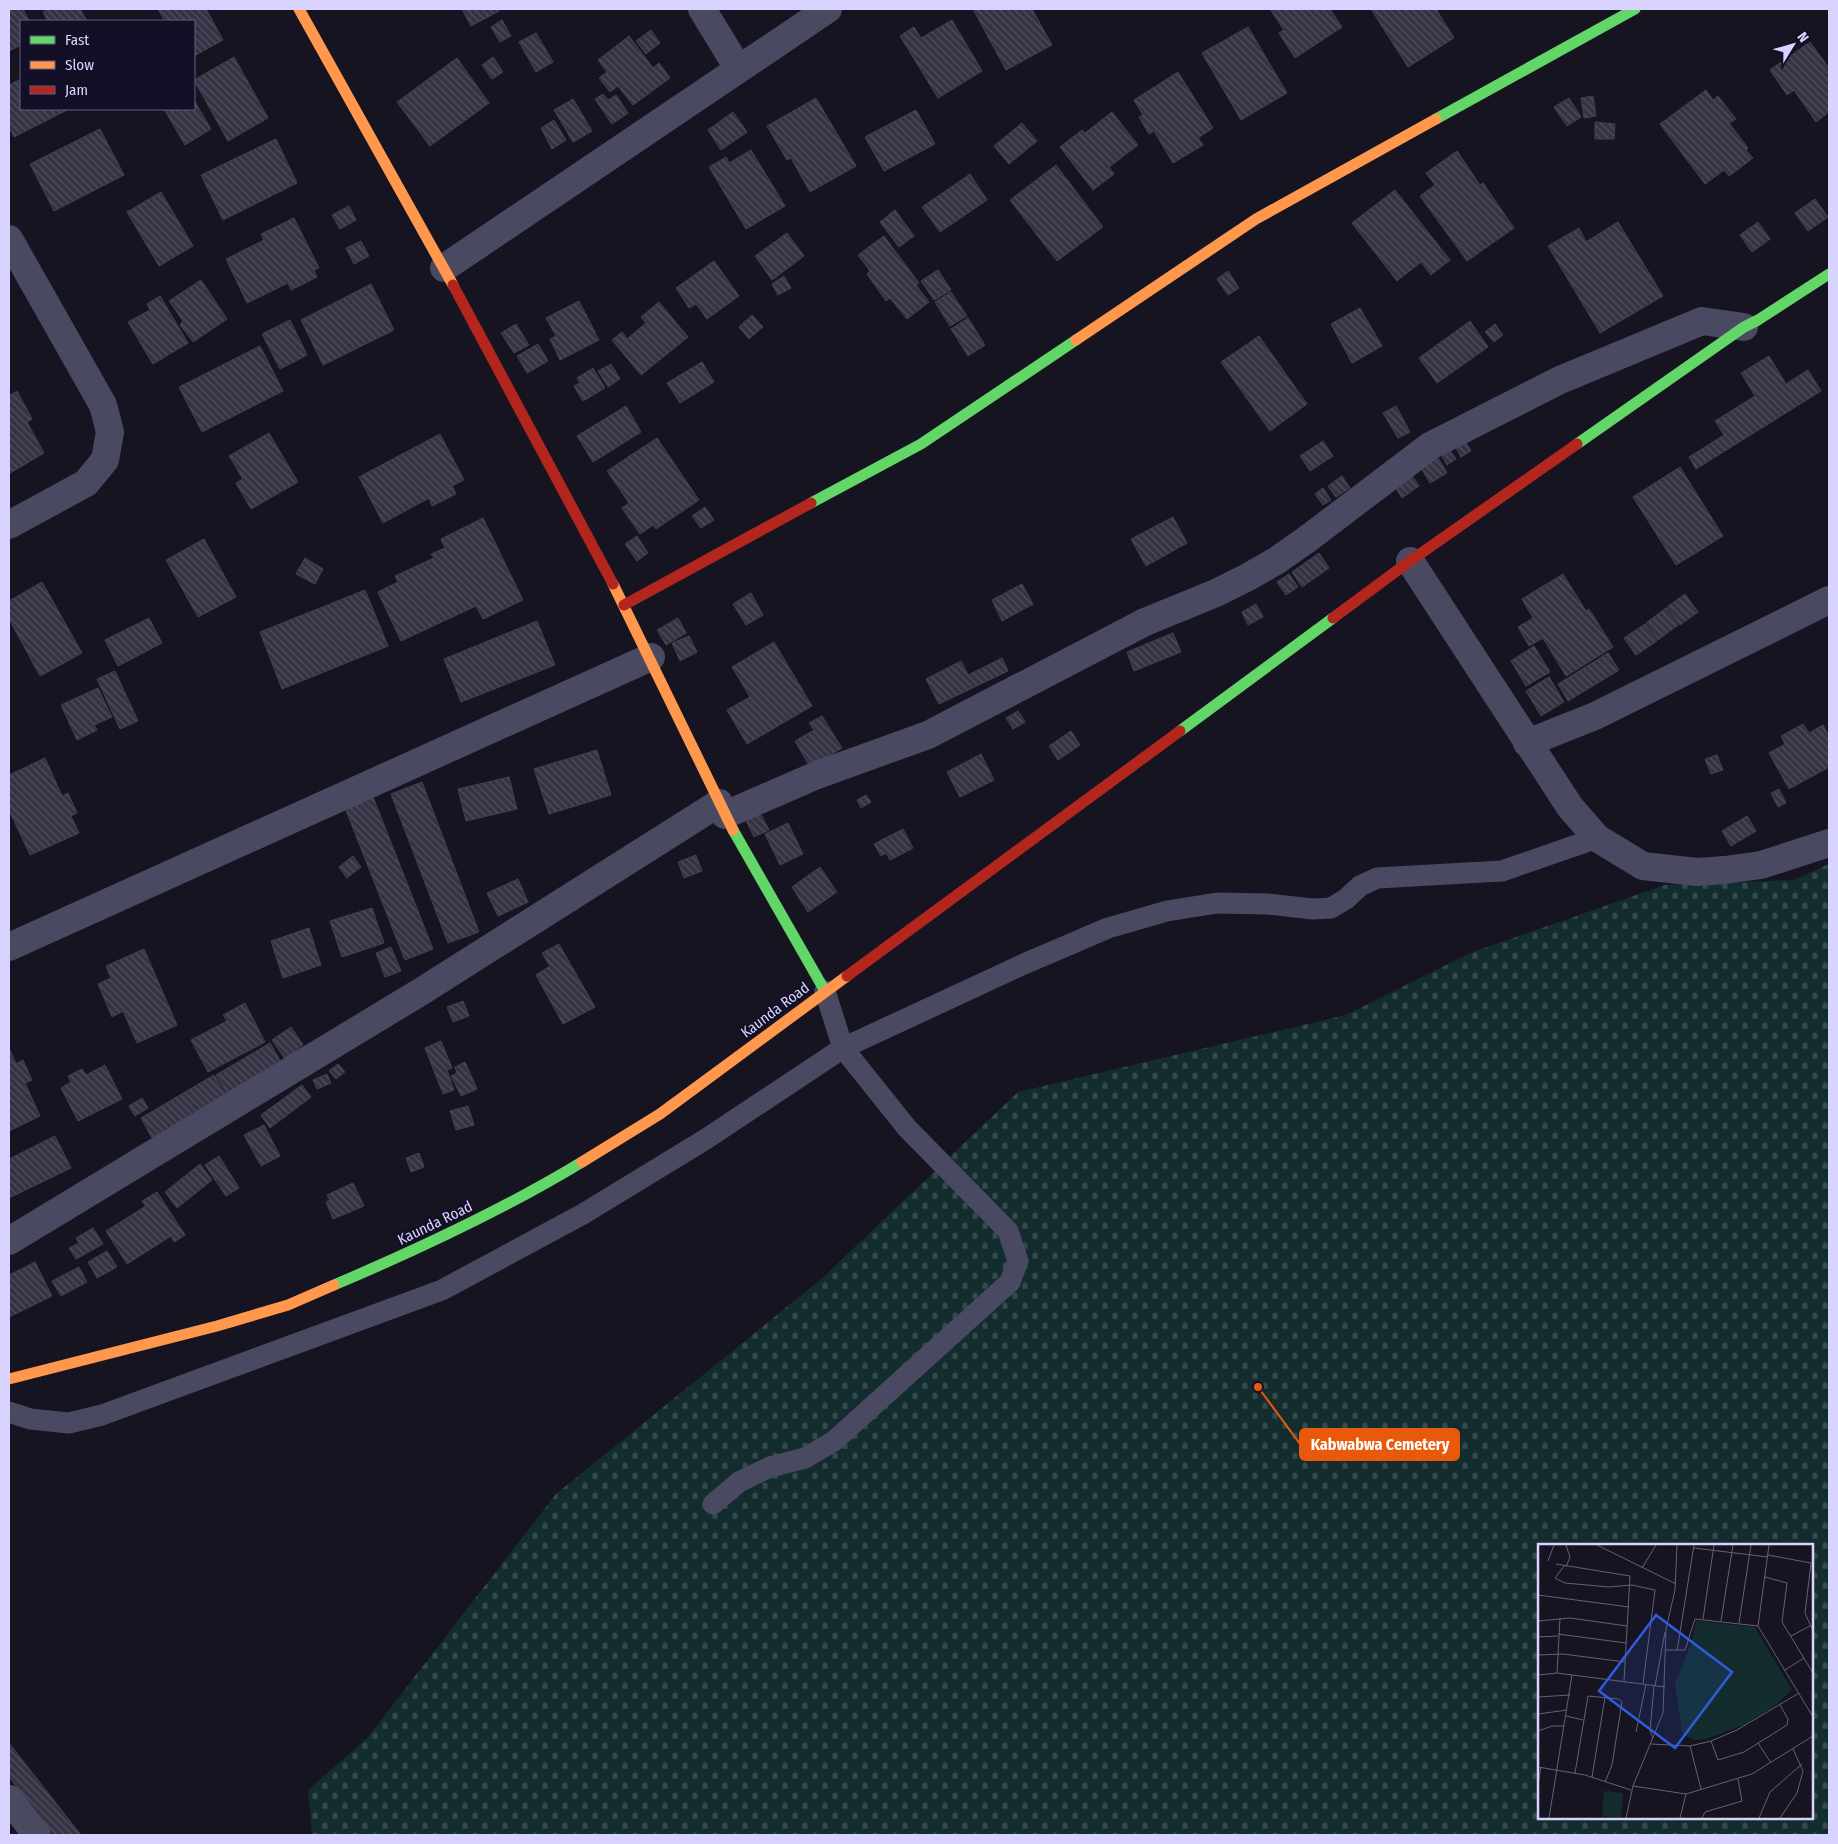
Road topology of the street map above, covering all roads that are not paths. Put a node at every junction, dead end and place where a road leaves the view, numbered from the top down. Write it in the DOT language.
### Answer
graph roads {
  1 [pos="298,9"];
  2 [pos="702,9"];
  3 [pos="828,9"];
  4 [pos="1635,9"];
  5 [pos="738,68"];
  6 [pos="9,239"];
  7 [pos="444,268"];
  8 [pos="1829,274"];
  9 [pos="1744,326"];
  10 [pos="9,525"];
  11 [pos="1410,561"];
  12 [pos="1829,600"];
  13 [pos="624,605"];
  14 [pos="651,657"];
  15 [pos="1527,743"];
  16 [pos="722,809"];
  17 [pos="1597,838"];
  18 [pos="1829,843"];
  19 [pos="9,946"];
  20 [pos="825,991"];
  21 [pos="843,1048"];
  22 [pos="9,1241"];
  23 [pos="9,1379"];
  24 [pos="9,1412"];
  25 [pos="713,1504"];
  26 [pos="9,1799"];
  27 [pos="37,1835"];
  1 -- 7 [label="street"];
  2 -- 5 [label="street"];
  3 -- 5 [label="street"];
  4 -- 13 [label="street"];
  5 -- 7 [label="street"];
  6 -- 10 [label="street"];
  7 -- 13 [label="street"];
  8 -- 9 [label="street, Kaunda Road"];
  9 -- 11 [label="street, Kaunda Road"];
  9 -- 16 [label="street"];
  11 -- 15 [label="street"];
  11 -- 20 [label="street, Kaunda Road"];
  12 -- 15 [label="street"];
  13 -- 14 [label="street"];
  14 -- 16 [label="street"];
  14 -- 19 [label="street"];
  15 -- 17 [label="street"];
  16 -- 20 [label="street"];
  16 -- 22 [label="street"];
  17 -- 18 [label="street"];
  17 -- 21 [label="lane"];
  20 -- 21 [label="lane"];
  20 -- 23 [label="street, Kaunda Road"];
  21 -- 24 [label="lane"];
  21 -- 25 [label="lane"];
  26 -- 27 [label="street"];
}
